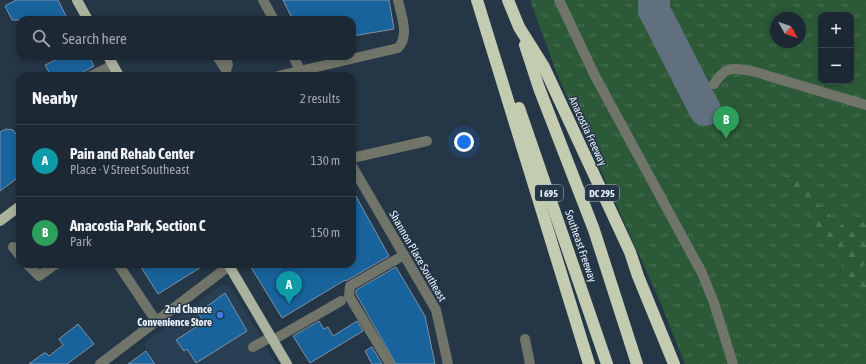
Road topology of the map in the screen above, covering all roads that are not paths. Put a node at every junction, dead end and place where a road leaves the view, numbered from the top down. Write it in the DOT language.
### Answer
graph roads {
  1 [pos="77,0"];
  2 [pos="263,0"];
  3 [pos="398,0"];
  4 [pos="477,0"];
  5 [pos="508,0"];
  6 [pos="559,0"];
  7 [pos="86,16"];
  8 [pos="272,16"];
  9 [pos="486,25"];
  10 [pos="519,27"];
  11 [pos="356,59"];
  12 [pos="111,60"];
  13 [pos="219,60"];
  14 [pos="227,60"];
  15 [pos="295,60"];
  16 [pos="354,60"];
  17 [pos="96,72"];
  18 [pos="117,72"];
  19 [pos="225,72"];
  20 [pos="226,72"];
  21 [pos="301,72"];
  22 [pos="309,72"];
  23 [pos="714,84"];
  24 [pos="866,105"];
  25 [pos="427,141"];
  26 [pos="356,157"];
  27 [pos="356,173"];
  28 [pos="16,209"];
  29 [pos="1,218"];
  30 [pos="13,247"];
  31 [pos="16,251"];
  32 [pos="404,254"];
  33 [pos="30,268"];
  34 [pos="50,268"];
  35 [pos="121,268"];
  36 [pos="225,268"];
  37 [pos="231,268"];
  38 [pos="341,301"];
  39 [pos="156,321"];
  40 [pos="272,338"];
  41 [pos="525,339"];
  42 [pos="253,347"];
  43 [pos="100,364"];
  44 [pos="288,364"];
  45 [pos="390,364"];
  46 [pos="448,364"];
  47 [pos="530,364"];
  48 [pos="589,364"];
  49 [pos="607,364"];
  50 [pos="637,364"];
  51 [pos="674,364"];
  52 [pos="733,364"];
  1 -- 7 [label="main road"];
  2 -- 8 [label="street"];
  3 -- 11 [label="street"];
  4 -- 9 [label="highway"];
  5 -- 10 [label="highway, Anacostia Freeway"];
  6 -- 52 [label="street"];
  9 -- 48 [label="highway"];
  9 -- 49 [label="highway, Southeast Freeway / I 695"];
  10 -- 50 [label="highway, Southeast Freeway / I 695"];
  10 -- 51 [label="highway, Anacostia Freeway / DC 295"];
  12 -- 17 [label="street"];
  12 -- 18 [label="main road"];
  13 -- 19 [label="street"];
  14 -- 20 [label="street"];
  15 -- 21 [label="street"];
  16 -- 22 [label="street"];
  23 -- 24 [label="street"];
  25 -- 26 [label="street"];
  27 -- 32 [label="street, Shannon Place Southeast"];
  28 -- 29 [label="main road"];
  30 -- 31 [label="street"];
  32 -- 45 [label="street"];
  32 -- 46 [label="street, Shannon Place Southeast"];
  33 -- 34 [label="street"];
  35 -- 39 [label="street"];
  36 -- 39 [label="street"];
  37 -- 40 [label="main road"];
  38 -- 40 [label="street"];
  39 -- 43 [label="street"];
  40 -- 42 [label="street"];
  40 -- 44 [label="main road"];
  41 -- 47 [label="street"];
}
